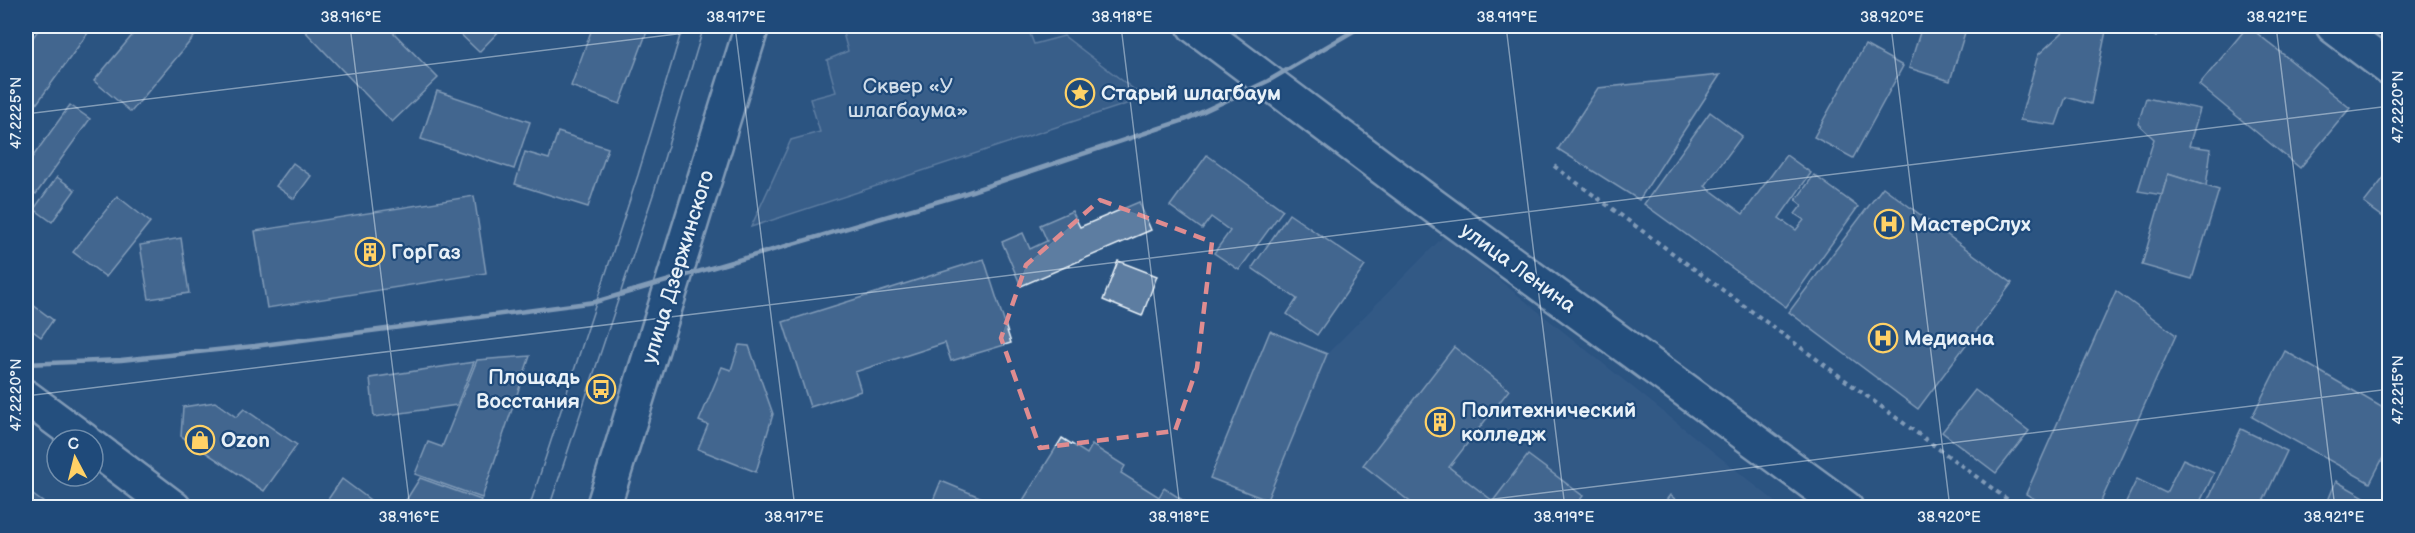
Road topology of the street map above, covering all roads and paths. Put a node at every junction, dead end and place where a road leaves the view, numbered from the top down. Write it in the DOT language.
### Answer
graph roads {
  1 [pos="752,26"];
  2 [pos="1194,26"];
  3 [pos="2333,26"];
  4 [pos="2390,69"];
  5 [pos="1554,166"];
  6 [pos="26,397"];
  7 [pos="68,428"];
  8 [pos="105,456"];
  9 [pos="174,507"];
  10 [pos="603,507"];
  11 [pos="1846,507"];
  12 [pos="2019,507"];
  1 -- 10 [label="main road, улица Дзержинского"];
  2 -- 11 [label="main road, улица Ленина"];
  3 -- 4 [label="main road"];
  5 -- 12 [label="path"];
  6 -- 7 [label="main road"];
  8 -- 9 [label="main road"];
}
